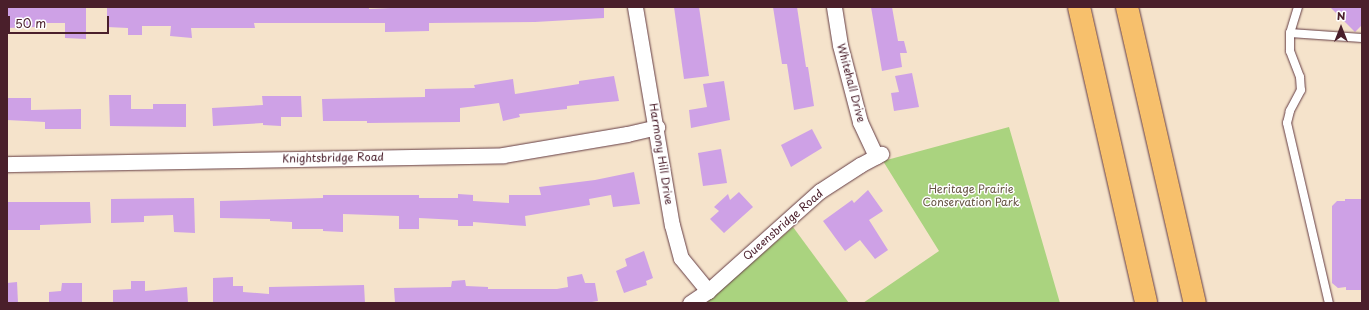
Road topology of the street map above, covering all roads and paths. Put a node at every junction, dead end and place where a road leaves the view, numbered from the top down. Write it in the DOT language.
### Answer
graph roads {
  1 [pos="635,7"];
  2 [pos="834,7"];
  3 [pos="1079,7"];
  4 [pos="1127,7"];
  5 [pos="1298,7"];
  6 [pos="1290,33"];
  7 [pos="1362,38"];
  8 [pos="657,127"];
  9 [pos="879,155"];
  10 [pos="7,164"];
  11 [pos="708,291"];
  12 [pos="690,303"];
  13 [pos="1146,303"];
  14 [pos="1195,303"];
  15 [pos="1329,303"];
  1 -- 8 [label="street, Harmony Hill Drive"];
  2 -- 9 [label="street, Whitehall Drive"];
  3 -- 13 [label="highway"];
  4 -- 14 [label="highway"];
  5 -- 6 [label="lane"];
  6 -- 7 [label="lane"];
  6 -- 15 [label="lane"];
  8 -- 10 [label="street, Knightsbridge Road"];
  8 -- 11 [label="street, Harmony Hill Drive"];
  9 -- 11 [label="street, Queensbridge Road"];
  11 -- 12 [label="street, Queensbridge Road"];
}
